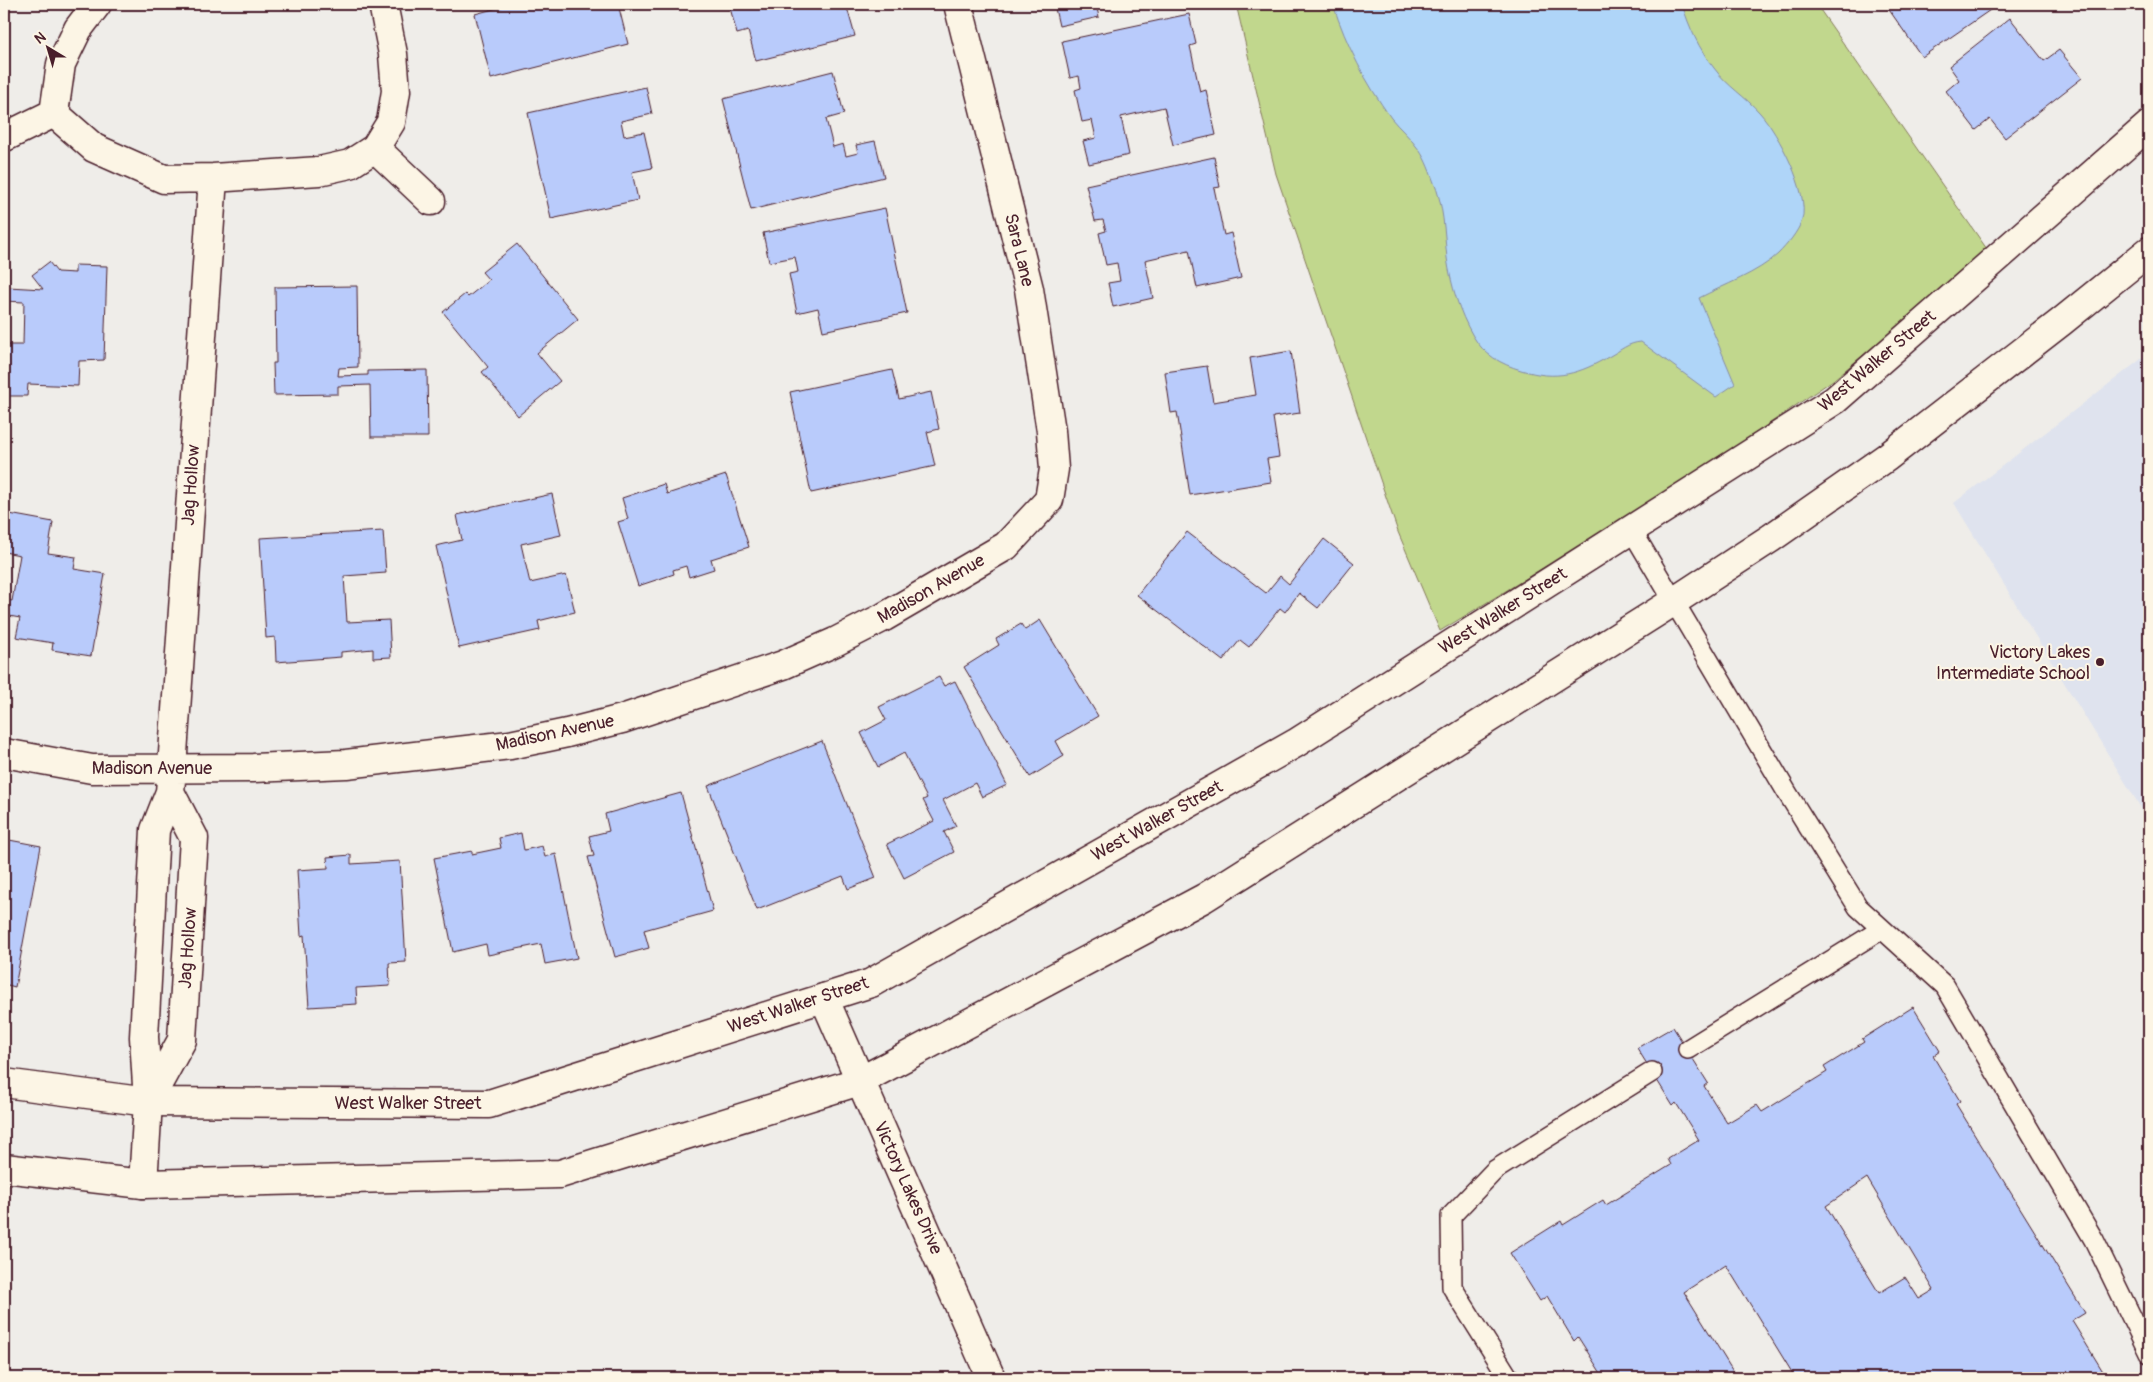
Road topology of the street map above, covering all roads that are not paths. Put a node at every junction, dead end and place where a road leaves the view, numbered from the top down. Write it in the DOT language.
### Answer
graph roads {
  1 [pos="97,4"];
  2 [pos="383,4"];
  3 [pos="958,4"];
  4 [pos="54,113"];
  5 [pos="2149,125"];
  6 [pos="5,136"];
  7 [pos="375,148"];
  8 [pos="212,178"];
  9 [pos="431,201"];
  10 [pos="2149,251"];
  11 [pos="1049,500"];
  12 [pos="1631,530"];
  13 [pos="1673,602"];
  14 [pos="4,753"];
  15 [pos="171,780"];
  16 [pos="1882,928"];
  17 [pos="824,998"];
  18 [pos="1688,1050"];
  19 [pos="1652,1072"];
  20 [pos="860,1081"];
  21 [pos="4,1083"];
  22 [pos="148,1102"];
  23 [pos="4,1168"];
  24 [pos="143,1184"];
  25 [pos="2149,1354"];
  26 [pos="991,1378"];
  27 [pos="1509,1378"];
  1 -- 4 [label="street"];
  2 -- 7 [label="street"];
  3 -- 11 [label="street, Sara Lane"];
  4 -- 6 [label="street"];
  4 -- 8 [label="street"];
  5 -- 12 [label="street, West Walker Street"];
  7 -- 8 [label="street"];
  7 -- 9 [label="street"];
  8 -- 15 [label="street, Jag Hollow"];
  10 -- 13 [label="street"];
  11 -- 15 [label="street, Madison Avenue"];
  12 -- 13 [label="lane"];
  12 -- 17 [label="street, West Walker Street"];
  13 -- 16 [label="lane"];
  13 -- 20 [label="street"];
  14 -- 15 [label="street, Madison Avenue"];
  15 -- 22 [label="street, Jag Hollow"];
  15 -- 22 [label="street, Jag Hollow"];
  16 -- 18 [label="lane"];
  16 -- 25 [label="lane"];
  17 -- 20 [label="street, Victory Lakes Drive"];
  17 -- 22 [label="street, West Walker Street"];
  19 -- 27 [label="lane"];
  20 -- 24 [label="street"];
  20 -- 26 [label="street, Victory Lakes Drive"];
  21 -- 22 [label="street, West Walker Street"];
  22 -- 24 [label="street, Jag Hollow"];
  23 -- 24 [label="street"];
}
